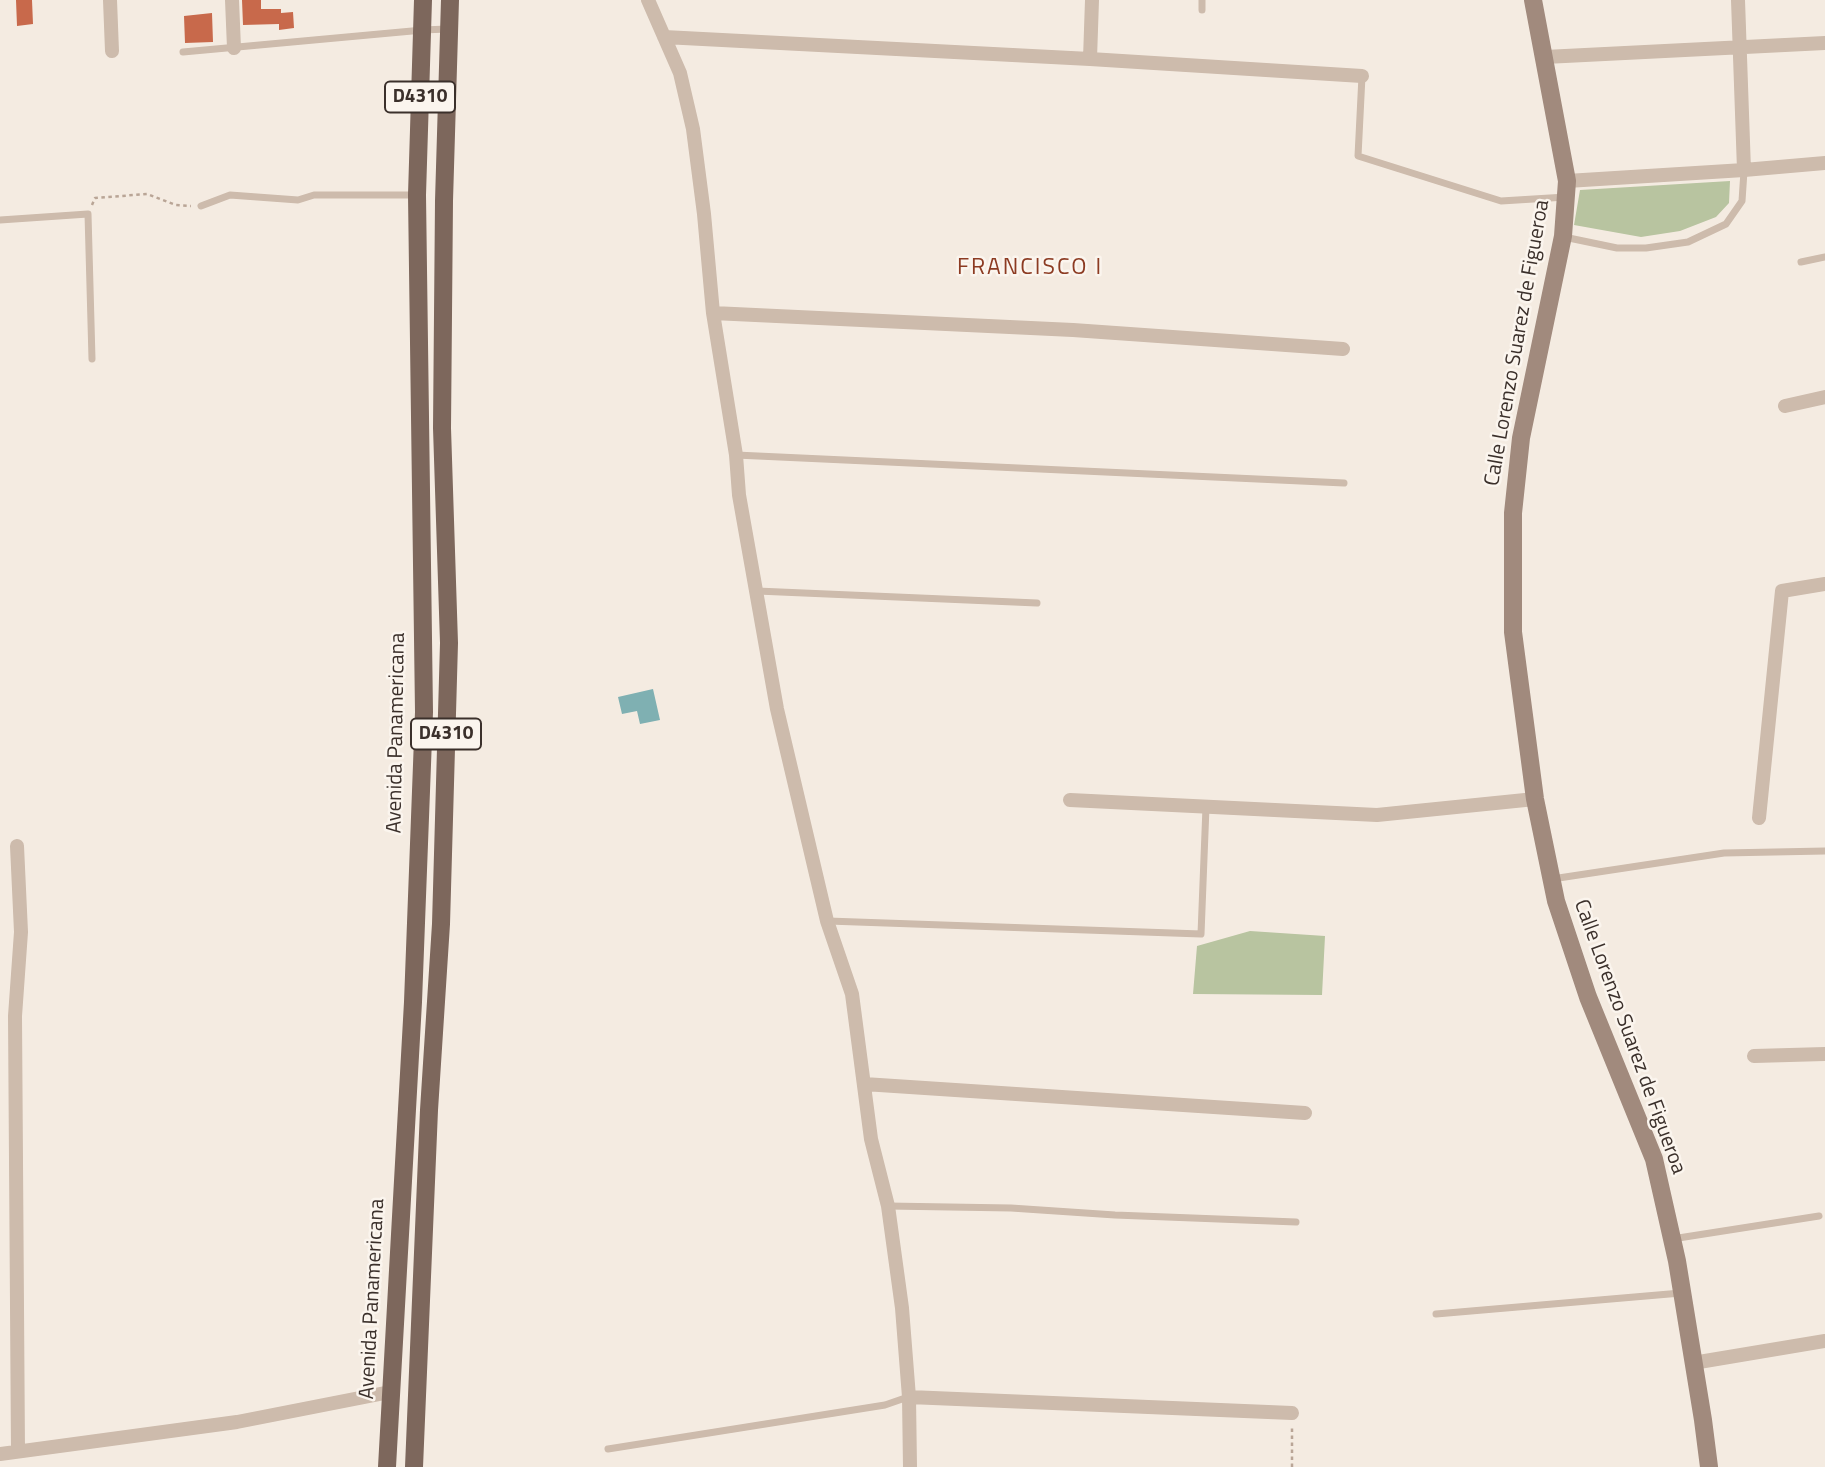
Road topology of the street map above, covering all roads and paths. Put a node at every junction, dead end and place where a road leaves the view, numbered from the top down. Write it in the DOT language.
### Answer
graph roads {
  1 [pos="110,0"];
  2 [pos="232,0"];
  3 [pos="423,0"];
  4 [pos="450,0"];
  5 [pos="648,0"];
  6 [pos="1092,0"];
  7 [pos="1202,0"];
  8 [pos="1533,0"];
  9 [pos="1738,0"];
  10 [pos="1202,10"];
  11 [pos="449,29"];
  12 [pos="423,30"];
  13 [pos="664,37"];
  14 [pos="1825,43"];
  15 [pos="234,48"];
  16 [pos="1738,49"];
  17 [pos="112,51"];
  18 [pos="183,52"];
  19 [pos="1545,57"];
  20 [pos="1090,59"];
  21 [pos="1362,76"];
  22 [pos="1825,163"];
  23 [pos="1744,170"];
  24 [pos="1567,189"];
  25 [pos="417,195"];
  26 [pos="201,206"];
  27 [pos="88,214"];
  28 [pos="0,220"];
  29 [pos="1563,236"];
  30 [pos="443,251"];
  31 [pos="418,252"];
  32 [pos="1825,257"];
  33 [pos="1801,262"];
  34 [pos="713,313"];
  35 [pos="1343,349"];
  36 [pos="92,359"];
  37 [pos="1825,397"];
  38 [pos="1785,407"];
  39 [pos="421,427"];
  40 [pos="442,428"];
  41 [pos="736,454"];
  42 [pos="1344,483"];
  43 [pos="422,535"];
  44 [pos="445,535"];
  45 [pos="1825,584"];
  46 [pos="757,590"];
  47 [pos="1037,603"];
  48 [pos="1535,799"];
  49 [pos="1070,800"];
  50 [pos="1206,807"];
  51 [pos="1759,818"];
  52 [pos="17,846"];
  53 [pos="1825,852"];
  54 [pos="1551,879"];
  55 [pos="827,921"];
  56 [pos="415,923"];
  57 [pos="441,924"];
  58 [pos="7,1017"];
  59 [pos="1825,1054"];
  60 [pos="1754,1056"];
  61 [pos="864,1084"];
  62 [pos="1306,1113"];
  63 [pos="888,1206"];
  64 [pos="1819,1216"];
  65 [pos="400,1218"];
  66 [pos="424,1219"];
  67 [pos="1296,1222"];
  68 [pos="1671,1239"];
  69 [pos="1682,1293"];
  70 [pos="1436,1314"];
  71 [pos="1825,1341"];
  72 [pos="1693,1363"];
  73 [pos="390,1392"];
  74 [pos="909,1397"];
  75 [pos="1292,1413"];
  76 [pos="608,1449"];
  77 [pos="18,1451"];
  78 [pos="0,1454"];
  79 [pos="387,1467"];
  80 [pos="414,1467"];
  81 [pos="910,1467"];
  82 [pos="1292,1467"];
  83 [pos="1709,1467"];
  1 -- 17 [label="street"];
  2 -- 15 [label="street"];
  3 -- 12 [label="main road, Avenida Panamericana / D4310"];
  4 -- 11 [label="main road, D4310"];
  5 -- 13 [label="street"];
  6 -- 20 [label="street"];
  7 -- 10 [label="lane"];
  8 -- 19 [label="main road, Calle Lorenzo Suarez de Figueroa"];
  9 -- 16 [label="street"];
  11 -- 12 [label="lane"];
  11 -- 30 [label="main road, D4310"];
  12 -- 15 [label="lane"];
  12 -- 25 [label="main road, Avenida Panamericana / D4310"];
  13 -- 20 [label="street"];
  13 -- 34 [label="street"];
  14 -- 16 [label="street"];
  15 -- 18 [label="lane"];
  16 -- 19 [label="street"];
  16 -- 23 [label="street"];
  19 -- 24 [label="main road, Calle Lorenzo Suarez de Figueroa"];
  20 -- 21 [label="street"];
  21 -- 24 [label="lane"];
  22 -- 23 [label="street"];
  23 -- 24 [label="street"];
  23 -- 29 [label="lane"];
  24 -- 29 [label="main road, Calle Lorenzo Suarez de Figueroa"];
  25 -- 26 [label="lane"];
  25 -- 31 [label="main road, Avenida Panamericana / D4310"];
  26 -- 27 [label="path"];
  27 -- 28 [label="lane"];
  27 -- 36 [label="lane"];
  29 -- 48 [label="main road, Calle Lorenzo Suarez de Figueroa"];
  30 -- 31 [label="main road"];
  30 -- 40 [label="main road, D4310"];
  31 -- 39 [label="main road, Avenida Panamericana / D4310"];
  32 -- 33 [label="lane"];
  34 -- 35 [label="street"];
  34 -- 41 [label="street"];
  37 -- 38 [label="street"];
  39 -- 40 [label="main road"];
  39 -- 43 [label="main road, Avenida Panamericana / D4310"];
  40 -- 44 [label="main road, D4310"];
  41 -- 42 [label="lane"];
  41 -- 46 [label="street"];
  43 -- 44 [label="main road"];
  43 -- 56 [label="main road, Avenida Panamericana / D4310"];
  44 -- 57 [label="main road, D4310"];
  45 -- 51 [label="street"];
  46 -- 47 [label="lane"];
  46 -- 55 [label="street"];
  48 -- 50 [label="street"];
  48 -- 54 [label="main road, Calle Lorenzo Suarez de Figueroa"];
  49 -- 50 [label="street"];
  50 -- 55 [label="lane"];
  52 -- 58 [label="street"];
  53 -- 54 [label="lane"];
  54 -- 68 [label="main road, Calle Lorenzo Suarez de Figueroa"];
  55 -- 61 [label="street"];
  56 -- 57 [label="main road"];
  56 -- 65 [label="main road, Avenida Panamericana / D4310"];
  57 -- 66 [label="main road, D4310"];
  58 -- 77 [label="street"];
  59 -- 60 [label="street"];
  61 -- 62 [label="street"];
  61 -- 63 [label="street"];
  63 -- 67 [label="lane"];
  63 -- 74 [label="street"];
  64 -- 68 [label="lane"];
  65 -- 66 [label="main road"];
  65 -- 73 [label="main road, Avenida Panamericana / D4310"];
  66 -- 80 [label="main road, D4310"];
  68 -- 69 [label="main road, Calle Lorenzo Suarez de Figueroa"];
  69 -- 70 [label="lane"];
  69 -- 72 [label="main road, Calle Lorenzo Suarez de Figueroa"];
  71 -- 72 [label="street"];
  72 -- 83 [label="main road, Calle Lorenzo Suarez de Figueroa"];
  73 -- 77 [label="street"];
  73 -- 79 [label="main road, Avenida Panamericana / D4310"];
  74 -- 75 [label="street"];
  74 -- 76 [label="lane"];
  74 -- 81 [label="street"];
  75 -- 82 [label="path"];
  77 -- 78 [label="street"];
}
